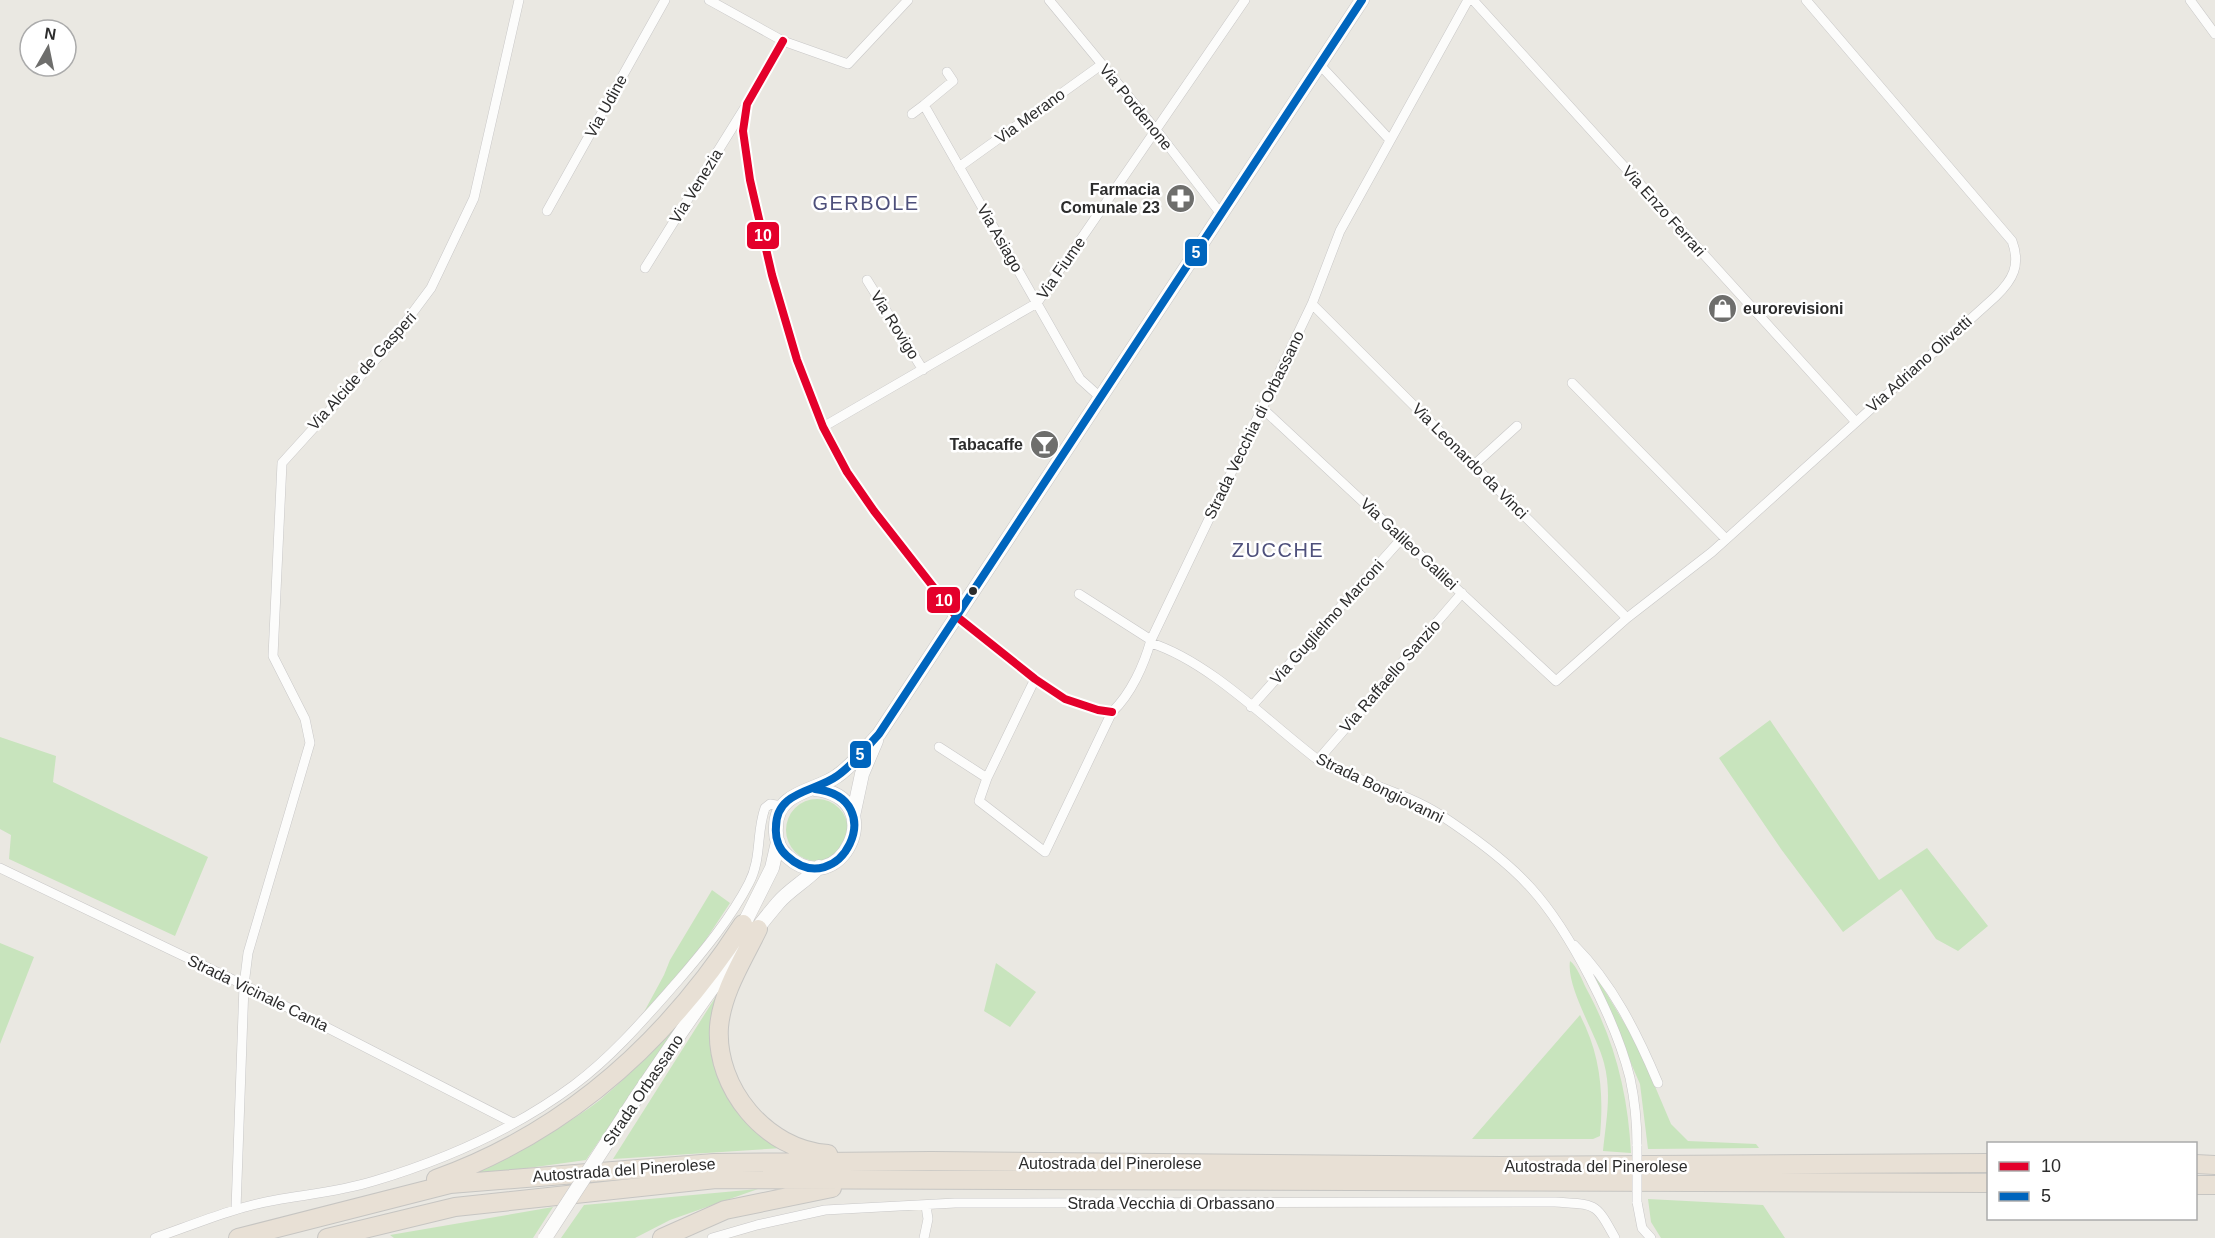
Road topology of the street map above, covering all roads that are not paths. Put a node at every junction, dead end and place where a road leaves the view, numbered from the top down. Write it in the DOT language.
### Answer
graph roads {
  1 [pos="519,0"];
  2 [pos="665,0"];
  3 [pos="709,0"];
  4 [pos="908,0"];
  5 [pos="1048,0"];
  6 [pos="1245,0"];
  7 [pos="1362,0"];
  8 [pos="1468,0"];
  9 [pos="1473,0"];
  10 [pos="1806,0"];
  11 [pos="2190,0"];
  12 [pos="724,3"];
  13 [pos="2215,34"];
  14 [pos="783,41"];
  15 [pos="1320,64"];
  16 [pos="1101,65"];
  17 [pos="947,72"];
  18 [pos="747,104"];
  19 [pos="924,105"];
  20 [pos="912,114"];
  21 [pos="1157,131"];
  22 [pos="1390,140"];
  23 [pos="959,167"];
  24 [pos="547,211"];
  25 [pos="1221,214"];
  26 [pos="645,268"];
  27 [pos="867,280"];
  28 [pos="1037,303"];
  29 [pos="1312,304"];
  30 [pos="923,370"];
  31 [pos="1572,383"];
  32 [pos="1100,397"];
  33 [pos="1262,408"];
  34 [pos="1856,421"];
  35 [pos="1517,426"];
  36 [pos="823,427"];
  37 [pos="1474,465"];
  38 [pos="1403,537"];
  39 [pos="1726,539"];
  40 [pos="1462,593"];
  41 [pos="1079,594"];
  42 [pos="956,616"];
  43 [pos="1627,618"];
  44 [pos="1151,642"];
  45 [pos="1035,679"];
  46 [pos="1556,681"];
  47 [pos="1251,707"];
  48 [pos="1112,712"];
  49 [pos="879,734"];
  50 [pos="939,747"];
  51 [pos="1318,760"];
  52 [pos="987,777"];
  53 [pos="815,789"];
  54 [pos="782,806"];
  55 [pos="853,816"];
  56 [pos="778,842"];
  57 [pos="819,867"];
  58 [pos="0,868"];
  59 [pos="751,927"];
  60 [pos="1566,937"];
  61 [pos="244,985"];
  62 [pos="1658,1083"];
  63 [pos="513,1123"];
  64 [pos="931,1161"];
  65 [pos="1987,1163"];
  66 [pos="2197,1164"];
  67 [pos="2215,1164"];
  68 [pos="943,1181"];
  69 [pos="1987,1183"];
  70 [pos="2197,1185"];
  71 [pos="2215,1185"];
  72 [pos="926,1206"];
  73 [pos="236,1209"];
  74 [pos="258,1231"];
  75 [pos="155,1238"];
  76 [pos="238,1238"];
  77 [pos="327,1238"];
  78 [pos="545,1238"];
  79 [pos="662,1238"];
  80 [pos="712,1238"];
  81 [pos="924,1238"];
  82 [pos="1615,1238"];
  83 [pos="1651,1238"];
  1 -- 61 [label="street, Via Alcide de Gasperi"];
  2 -- 24 [label="street, Via Udine"];
  3 -- 12 [label="street"];
  4 -- 14 [label="street"];
  5 -- 16 [label="street, Via Pordenone"];
  6 -- 21 [label="street, Via Fiume"];
  7 -- 15 [label="main road, Strada Orbassano"];
  8 -- 22 [label="street, Strada Vecchia di Orbassano"];
  9 -- 34 [label="street, Via Enzo Ferrari"];
  10 -- 34 [label="street, Via Adriano Olivetti"];
  11 -- 13 [label="street"];
  12 -- 14 [label="street"];
  14 -- 18 [label="street, Via Venezia"];
  15 -- 22 [label="street"];
  15 -- 25 [label="main road, Strada Orbassano"];
  16 -- 21 [label="street, Via Pordenone"];
  16 -- 23 [label="street, Via Merano"];
  17 -- 19 [label="street"];
  18 -- 26 [label="street, Via Venezia"];
  18 -- 36 [label="street"];
  19 -- 20 [label="street"];
  19 -- 23 [label="street, Via Asiago"];
  21 -- 25 [label="street, Via Pordenone"];
  21 -- 28 [label="street, Via Fiume"];
  22 -- 29 [label="street, Strada Vecchia di Orbassano"];
  23 -- 28 [label="street, Via Asiago"];
  25 -- 32 [label="main road, Strada Orbassano"];
  27 -- 30 [label="street, Via Rovigo"];
  28 -- 30 [label="street, Via Fiume"];
  28 -- 32 [label="street, Via Asiago"];
  29 -- 33 [label="street, Strada Vecchia di Orbassano"];
  29 -- 37 [label="street, Via Leonardo da Vinci"];
  30 -- 36 [label="street, Via Fiume"];
  31 -- 39 [label="street"];
  32 -- 42 [label="main road, Strada Orbassano"];
  33 -- 38 [label="street, Via Galileo Galilei"];
  33 -- 44 [label="street, Strada Vecchia di Orbassano"];
  34 -- 39 [label="street, Via Adriano Olivetti"];
  35 -- 37 [label="street"];
  36 -- 42 [label="street"];
  37 -- 43 [label="street, Via Leonardo da Vinci"];
  38 -- 40 [label="street, Via Galileo Galilei"];
  38 -- 47 [label="street, Via Guglielmo Marconi"];
  39 -- 43 [label="street, Via Adriano Olivetti"];
  40 -- 46 [label="street, Via Galileo Galilei"];
  40 -- 51 [label="street, Via Raffaello Sanzio"];
  41 -- 44 [label="street, Strada Bongiovanni"];
  42 -- 45 [label="street"];
  42 -- 49 [label="main road, Strada Orbassano"];
  43 -- 46 [label="street, Via Adriano Olivetti"];
  44 -- 47 [label="street, Strada Bongiovanni"];
  44 -- 48 [label="street, Strada Vecchia di Orbassano"];
  45 -- 48 [label="street"];
  45 -- 52 [label="street"];
  47 -- 51 [label="street, Strada Bongiovanni"];
  48 -- 52 [label="street, Strada Vecchia di Orbassano"];
  49 -- 53 [label="main road, Strada Orbassano"];
  49 -- 55 [label="main road, Strada Orbassano"];
  50 -- 52 [label="street"];
  51 -- 60 [label="street, Strada Bongiovanni"];
  53 -- 54 [label="main road, Strada Orbassano"];
  53 -- 55 [label="main road"];
  54 -- 56 [label="main road, Strada Orbassano"];
  54 -- 63 [label="street"];
  55 -- 57 [label="main road, Strada Orbassano"];
  56 -- 57 [label="main road"];
  56 -- 59 [label="main road, Strada Orbassano"];
  57 -- 59 [label="main road, Strada Orbassano"];
  58 -- 61 [label="street, Strada Vicinale Canta"];
  59 -- 64 [label="highway"];
  59 -- 74 [label="highway"];
  59 -- 78 [label="main road, Strada Orbassano, bridge"];
  60 -- 62 [label="street"];
  60 -- 83 [label="street, Strada Bongiovanni, bridge"];
  61 -- 63 [label="street, Strada Vicinale Canta"];
  61 -- 73 [label="street"];
  63 -- 73 [label="street"];
  64 -- 65 [label="highway, Autostrada del Pinerolese"];
  64 -- 74 [label="highway, Autostrada del Pinerolese"];
  66 -- 67 [label="highway"];
  68 -- 69 [label="highway, Autostrada del Pinerolese"];
  68 -- 77 [label="highway, Autostrada del Pinerolese"];
  68 -- 79 [label="highway"];
  70 -- 71 [label="highway"];
  72 -- 80 [label="street, Strada Vecchia di Orbassano"];
  72 -- 81 [label="street"];
  72 -- 82 [label="street, Strada Vecchia di Orbassano"];
  73 -- 75 [label="street"];
  74 -- 76 [label="highway, Autostrada del Pinerolese"];
}
